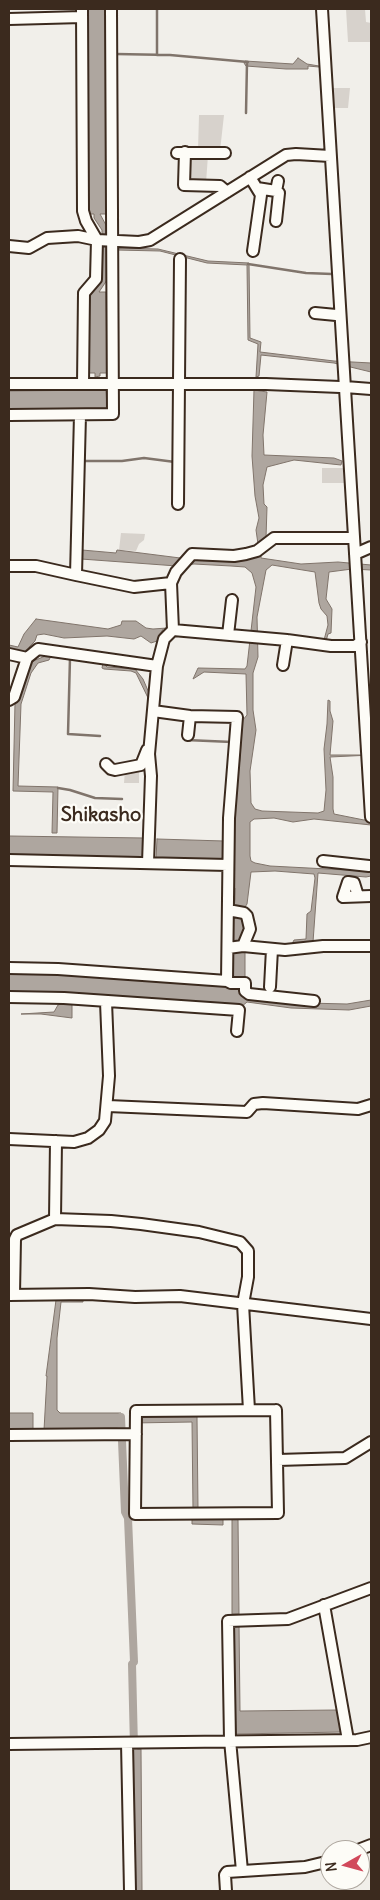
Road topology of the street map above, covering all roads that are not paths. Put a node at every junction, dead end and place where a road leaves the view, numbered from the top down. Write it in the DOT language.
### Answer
graph roads {
  1 [pos="112,9"];
  2 [pos="322,9"];
  3 [pos="82,13"];
  4 [pos="9,19"];
  5 [pos="225,153"];
  6 [pos="330,156"];
  7 [pos="250,177"];
  8 [pos="278,181"];
  9 [pos="257,188"];
  10 [pos="226,192"];
  11 [pos="279,193"];
  12 [pos="259,205"];
  13 [pos="277,208"];
  14 [pos="276,221"];
  15 [pos="97,240"];
  16 [pos="112,240"];
  17 [pos="9,246"];
  18 [pos="253,251"];
  19 [pos="180,259"];
  20 [pos="315,313"];
  21 [pos="336,315"];
  22 [pos="9,384"];
  23 [pos="83,384"];
  24 [pos="112,384"];
  25 [pos="179,384"];
  26 [pos="343,387"];
  27 [pos="371,388"];
  28 [pos="9,415"];
  29 [pos="80,415"];
  30 [pos="178,504"];
  31 [pos="354,538"];
  32 [pos="371,547"];
  33 [pos="355,554"];
  34 [pos="9,566"];
  35 [pos="76,575"];
  36 [pos="171,582"];
  37 [pos="232,600"];
  38 [pos="172,630"];
  39 [pos="228,635"];
  40 [pos="287,640"];
  41 [pos="361,642"];
  42 [pos="9,654"];
  43 [pos="27,658"];
  44 [pos="283,664"];
  45 [pos="158,666"];
  46 [pos="9,700"];
  47 [pos="153,711"];
  48 [pos="190,716"];
  49 [pos="188,735"];
  50 [pos="150,744"];
  51 [pos="106,764"];
  52 [pos="371,817"];
  53 [pos="9,860"];
  54 [pos="323,861"];
  55 [pos="148,863"];
  56 [pos="228,865"];
  57 [pos="369,866"];
  58 [pos="358,896"];
  59 [pos="371,896"];
  60 [pos="228,910"];
  61 [pos="243,946"];
  62 [pos="371,946"];
  63 [pos="228,948"];
  64 [pos="272,949"];
  65 [pos="9,968"];
  66 [pos="227,981"];
  67 [pos="270,987"];
  68 [pos="9,997"];
  69 [pos="314,1001"];
  70 [pos="106,1002"];
  71 [pos="237,1031"];
  72 [pos="371,1105"];
  73 [pos="108,1106"];
  74 [pos="9,1138"];
  75 [pos="56,1141"];
  76 [pos="55,1219"];
  77 [pos="11,1294"];
  78 [pos="243,1304"];
  79 [pos="371,1319"];
  80 [pos="249,1410"];
  81 [pos="136,1434"];
  82 [pos="9,1435"];
  83 [pos="371,1442"];
  84 [pos="278,1460"];
  85 [pos="371,1588"];
  86 [pos="324,1605"];
  87 [pos="371,1737"];
  88 [pos="230,1740"];
  89 [pos="348,1740"];
  90 [pos="127,1742"];
  91 [pos="9,1744"];
  92 [pos="320,1863"];
  93 [pos="242,1871"];
  94 [pos="130,1891"];
  95 [pos="226,1891"];
  1 -- 16 [label="street"];
  2 -- 6 [label="street"];
  3 -- 4 [label="street"];
  3 -- 15 [label="street"];
  5 -- 10 [label="street"];
  6 -- 7 [label="street"];
  6 -- 26 [label="street"];
  7 -- 9 [label="street"];
  7 -- 10 [label="street"];
  8 -- 9 [label="street"];
  9 -- 12 [label="street"];
  10 -- 16 [label="street"];
  11 -- 13 [label="street"];
  12 -- 13 [label="street"];
  12 -- 18 [label="street"];
  13 -- 14 [label="street"];
  15 -- 16 [label="street"];
  15 -- 17 [label="street"];
  15 -- 23 [label="street"];
  16 -- 24 [label="street"];
  19 -- 25 [label="street"];
  20 -- 21 [label="street"];
  22 -- 23 [label="street"];
  23 -- 24 [label="street"];
  24 -- 25 [label="street"];
  24 -- 29 [label="street"];
  25 -- 26 [label="street"];
  25 -- 30 [label="street"];
  26 -- 27 [label="street"];
  26 -- 31 [label="street"];
  28 -- 29 [label="street"];
  29 -- 35 [label="street"];
  31 -- 33 [label="street"];
  31 -- 36 [label="street"];
  32 -- 33 [label="street"];
  33 -- 41 [label="street"];
  34 -- 35 [label="street"];
  35 -- 36 [label="street"];
  36 -- 38 [label="street"];
  37 -- 39 [label="street"];
  38 -- 39 [label="street"];
  38 -- 45 [label="street"];
  39 -- 40 [label="street"];
  40 -- 41 [label="street"];
  40 -- 44 [label="street"];
  41 -- 52 [label="street"];
  42 -- 43 [label="street"];
  43 -- 45 [label="street"];
  43 -- 46 [label="street"];
  45 -- 47 [label="street"];
  47 -- 48 [label="street"];
  47 -- 50 [label="street"];
  48 -- 49 [label="street"];
  48 -- 56 [label="street"];
  50 -- 51 [label="street"];
  50 -- 55 [label="street"];
  53 -- 55 [label="street"];
  54 -- 57 [label="street"];
  55 -- 56 [label="street"];
  56 -- 60 [label="street"];
  58 -- 59 [label="street"];
  60 -- 61 [label="street"];
  60 -- 63 [label="street"];
  61 -- 63 [label="street"];
  61 -- 64 [label="street"];
  62 -- 64 [label="street"];
  63 -- 66 [label="street"];
  64 -- 67 [label="street"];
  65 -- 66 [label="street"];
  66 -- 69 [label="street"];
  68 -- 70 [label="street"];
  70 -- 71 [label="street"];
  70 -- 73 [label="street"];
  72 -- 73 [label="street"];
  73 -- 75 [label="street"];
  74 -- 75 [label="street"];
  75 -- 76 [label="street"];
  76 -- 77 [label="street"];
  76 -- 78 [label="street"];
  77 -- 78 [label="street"];
  78 -- 79 [label="street"];
  78 -- 80 [label="street"];
  80 -- 81 [label="street"];
  80 -- 84 [label="street"];
  81 -- 82 [label="street"];
  81 -- 84 [label="street"];
  83 -- 84 [label="street"];
  85 -- 86 [label="street"];
  86 -- 88 [label="street"];
  86 -- 89 [label="street"];
  87 -- 89 [label="street"];
  88 -- 89 [label="street"];
  88 -- 90 [label="street"];
  88 -- 93 [label="street"];
  90 -- 91 [label="street"];
  90 -- 94 [label="street"];
  92 -- 93 [label="street"];
  93 -- 95 [label="street"];
}
